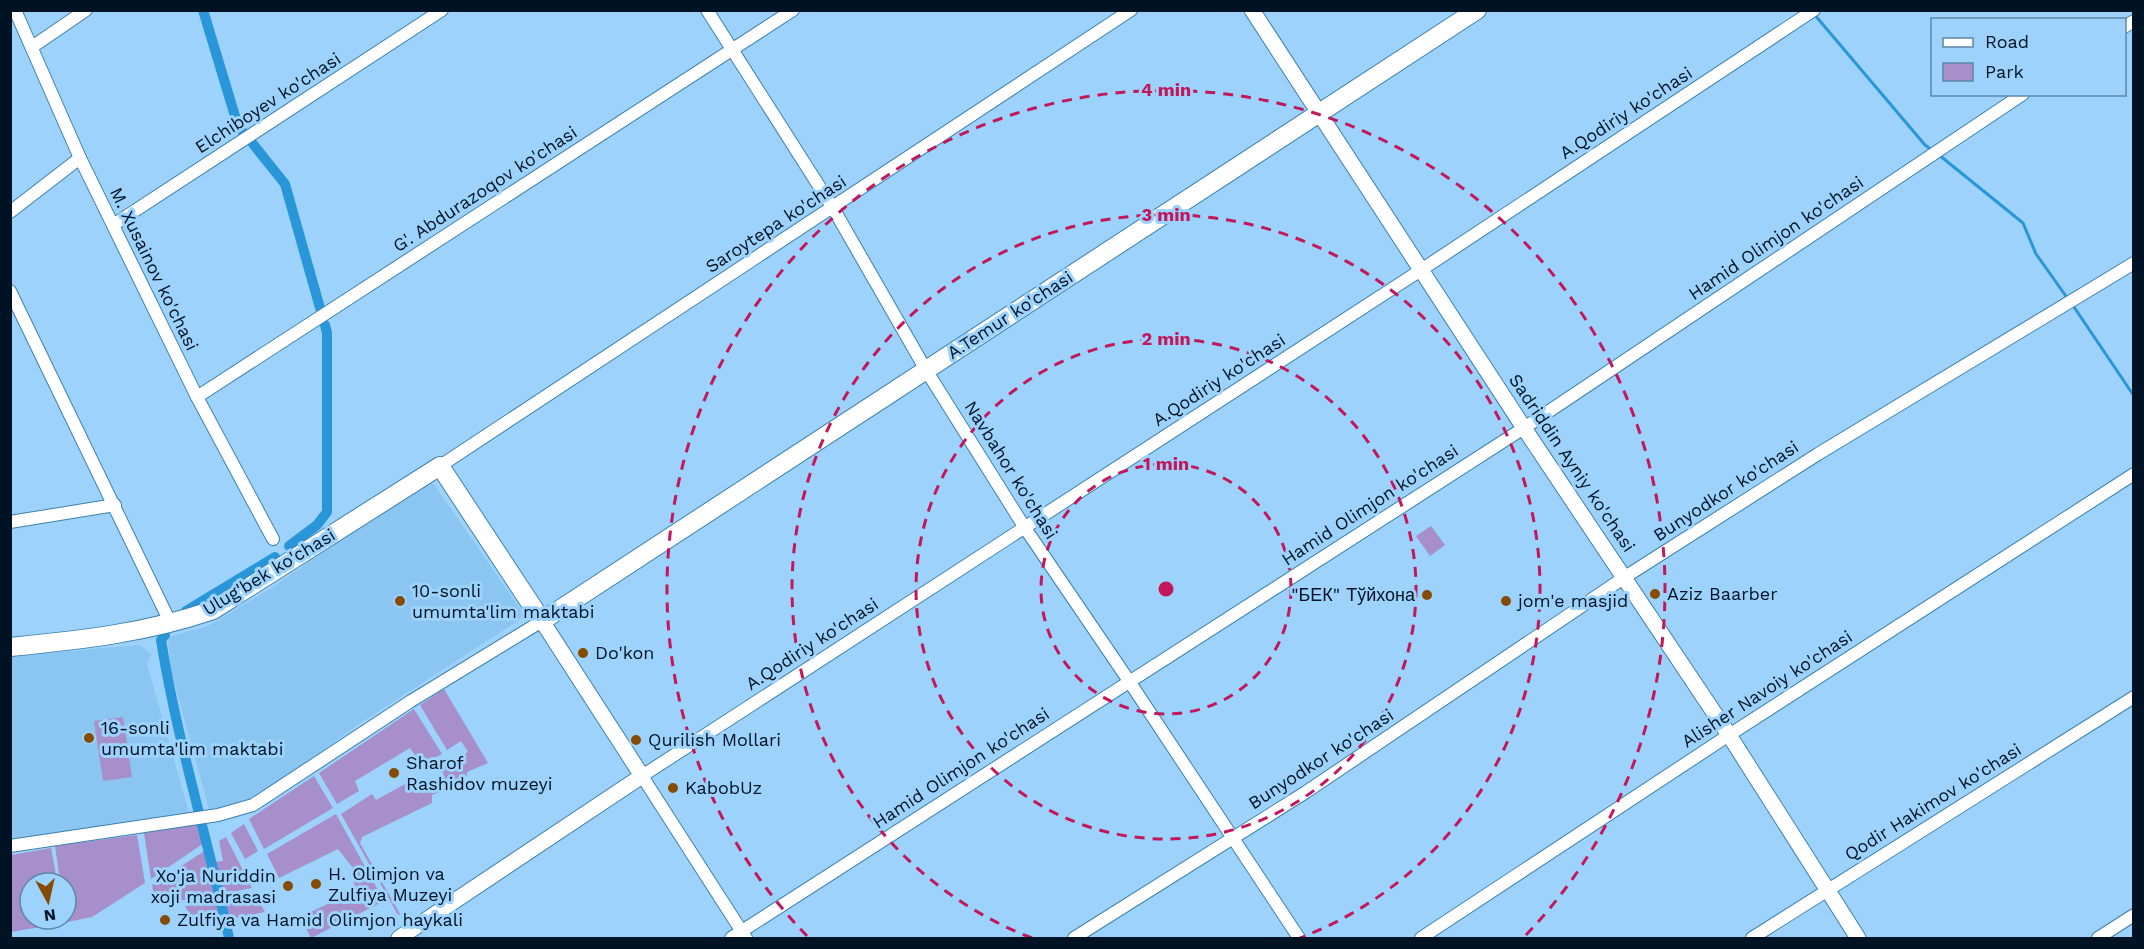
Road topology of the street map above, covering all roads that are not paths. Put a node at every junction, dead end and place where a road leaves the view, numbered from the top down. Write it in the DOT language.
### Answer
graph roads {
  1 [pos="15,10"];
  2 [pos="86,10"];
  3 [pos="442,10"];
  4 [pos="707,10"];
  5 [pos="793,10"];
  6 [pos="1131,10"];
  7 [pos="1252,10"];
  8 [pos="1477,10"];
  9 [pos="1814,10"];
  10 [pos="32,47"];
  11 [pos="733,50"];
  12 [pos="2020,96"];
  13 [pos="1321,113"];
  14 [pos="80,159"];
  15 [pos="833,208"];
  16 [pos="10,212"];
  17 [pos="113,225"];
  18 [pos="2133,263"];
  19 [pos="1421,270"];
  20 [pos="10,291"];
  21 [pos="926,370"];
  22 [pos="197,397"];
  23 [pos="1524,428"];
  24 [pos="440,466"];
  25 [pos="2133,474"];
  26 [pos="115,505"];
  27 [pos="10,522"];
  28 [pos="1025,528"];
  29 [pos="273,539"];
  30 [pos="1625,578"];
  31 [pos="542,621"];
  32 [pos="171,624"];
  33 [pos="10,647"];
  34 [pos="1130,681"];
  35 [pos="2133,697"];
  36 [pos="1729,735"];
  37 [pos="642,776"];
  38 [pos="1233,838"];
  39 [pos="10,846"];
  40 [pos="1827,890"];
  41 [pos="2133,915"];
  42 [pos="740,936"];
  43 [pos="399,939"];
  44 [pos="1074,939"];
  45 [pos="1299,939"];
  46 [pos="1422,939"];
  47 [pos="1752,939"];
  48 [pos="1858,939"];
  49 [pos="2098,939"];
  1 -- 10 [label="street, M. Xusainov ko'chasi"];
  2 -- 10 [label="street"];
  3 -- 17 [label="street, Elchiboyev ko'chasi"];
  4 -- 11 [label="street, Navbahor ko'chasi"];
  5 -- 11 [label="street, G'. Abdurazoqov ko'chasi"];
  6 -- 15 [label="street, Saroytepa ko'chasi"];
  7 -- 13 [label="street, Sadriddin Ayniy ko'chasi"];
  8 -- 13 [label="main road, A.Temur ko'chasi"];
  9 -- 19 [label="street, A.Qodiriy ko'chasi"];
  10 -- 14 [label="street, M. Xusainov ko'chasi"];
  11 -- 15 [label="street, Navbahor ko'chasi"];
  11 -- 22 [label="street, G'. Abdurazoqov ko'chasi"];
  12 -- 23 [label="street, Hamid Olimjon ko'chasi"];
  13 -- 19 [label="street, Sadriddin Ayniy ko'chasi"];
  13 -- 21 [label="main road, A.Temur ko'chasi"];
  14 -- 16 [label="street"];
  14 -- 17 [label="street, M. Xusainov ko'chasi"];
  15 -- 21 [label="street, Navbahor ko'chasi"];
  15 -- 24 [label="street, Saroytepa ko'chasi"];
  17 -- 22 [label="street, M. Xusainov ko'chasi"];
  18 -- 30 [label="street, Bunyodkor ko'chasi"];
  19 -- 23 [label="street, Sadriddin Ayniy ko'chasi"];
  19 -- 28 [label="street, A.Qodiriy ko'chasi"];
  20 -- 26 [label="street"];
  21 -- 28 [label="street, Navbahor ko'chasi"];
  21 -- 31 [label="main road, A.Temur ko'chasi"];
  22 -- 29 [label="street, M. Xusainov ko'chasi"];
  23 -- 30 [label="street, Sadriddin Ayniy ko'chasi"];
  23 -- 34 [label="street, Hamid Olimjon ko'chasi"];
  24 -- 31 [label="main road"];
  24 -- 32 [label="main road, Ulug'bek ko'chasi"];
  25 -- 36 [label="street, Alisher Navoiy ko'chasi"];
  26 -- 27 [label="street"];
  26 -- 32 [label="street"];
  28 -- 34 [label="street, Navbahor ko'chasi"];
  28 -- 37 [label="street, A.Qodiriy ko'chasi"];
  30 -- 36 [label="street, Sadriddin Ayniy ko'chasi"];
  30 -- 38 [label="street, Bunyodkor ko'chasi"];
  31 -- 37 [label="street"];
  31 -- 39 [label="street"];
  32 -- 33 [label="main road, Ulug'bek ko'chasi"];
  34 -- 38 [label="street, Navbahor ko'chasi"];
  34 -- 42 [label="street, Hamid Olimjon ko'chasi"];
  35 -- 40 [label="street, Qodir Hakimov ko'chasi"];
  36 -- 40 [label="street, Sadriddin Ayniy ko'chasi"];
  36 -- 46 [label="street, Alisher Navoiy ko'chasi"];
  37 -- 42 [label="street"];
  37 -- 43 [label="street"];
  38 -- 44 [label="street, Bunyodkor ko'chasi"];
  38 -- 45 [label="street, Navbahor ko'chasi"];
  40 -- 47 [label="street, Qodir Hakimov ko'chasi"];
  40 -- 48 [label="street, Sadriddin Ayniy ko'chasi"];
  41 -- 49 [label="street"];
}
